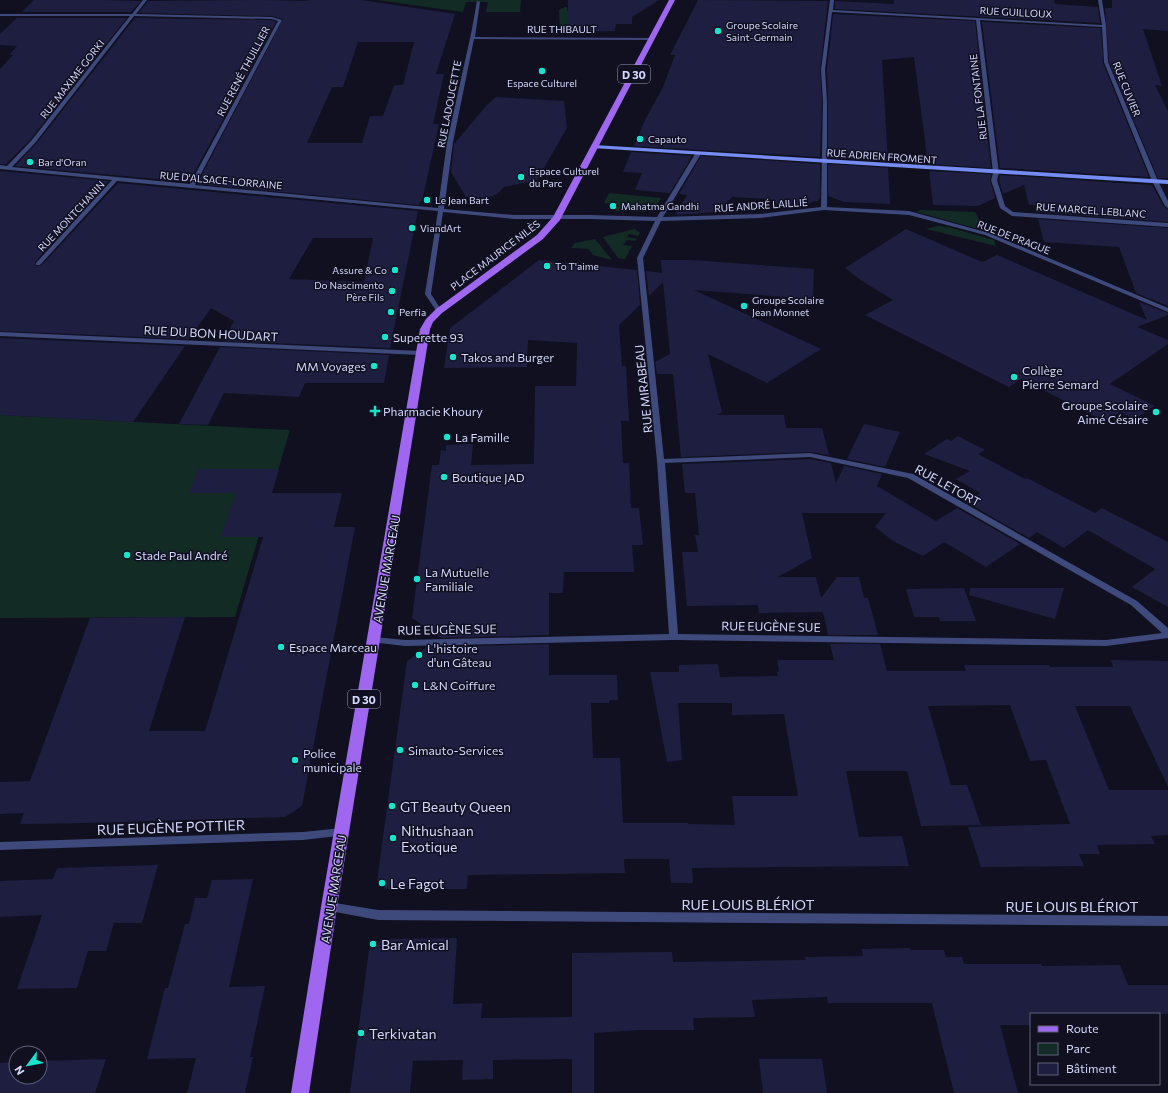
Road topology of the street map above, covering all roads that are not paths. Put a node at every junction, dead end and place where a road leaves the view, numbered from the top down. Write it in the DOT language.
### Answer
graph roads {
  1 [pos="145,0"];
  2 [pos="672,0"];
  3 [pos="832,0"];
  4 [pos="1100,0"];
  5 [pos="478,2"];
  6 [pos="831,11"];
  7 [pos="0,15"];
  8 [pos="134,16"];
  9 [pos="978,19"];
  10 [pos="1104,26"];
  11 [pos="472,38"];
  12 [pos="652,39"];
  13 [pos="594,147"];
  14 [pos="698,154"];
  15 [pos="825,162"];
  16 [pos="0,167"];
  17 [pos="9,167"];
  18 [pos="996,173"];
  19 [pos="116,179"];
  20 [pos="1155,181"];
  21 [pos="1168,182"];
  22 [pos="192,186"];
  23 [pos="1168,206"];
  24 [pos="824,208"];
  25 [pos="441,210"];
  26 [pos="845,210"];
  27 [pos="1012,214"];
  28 [pos="557,218"];
  29 [pos="660,220"];
  30 [pos="1168,225"];
  31 [pos="38,264"];
  32 [pos="1168,310"];
  33 [pos="439,311"];
  34 [pos="0,334"];
  35 [pos="420,353"];
  36 [pos="661,461"];
  37 [pos="1168,634"];
  38 [pos="674,637"];
  39 [pos="374,640"];
  40 [pos="342,832"];
  41 [pos="0,846"];
  42 [pos="329,907"];
  43 [pos="1168,921"];
  44 [pos="300,1093"];
  1 -- 8 [label="street, RUE MAXIME GORKI"];
  2 -- 12 [label="main road, D 30"];
  3 -- 6 [label="street"];
  4 -- 10 [label="street, RUE CUVIER"];
  5 -- 11 [label="street, RUE LADOUCETTE"];
  6 -- 9 [label="street, RUE GUILLOUX"];
  6 -- 15 [label="street"];
  7 -- 8 [label="street, RUE RENÉ THUILLIER"];
  8 -- 17 [label="street, RUE MAXIME GORKI"];
  8 -- 22 [label="street, RUE RENÉ THUILLIER"];
  9 -- 10 [label="street, RUE GUILLOUX"];
  9 -- 18 [label="street, RUE LA FONTAINE"];
  10 -- 20 [label="street, RUE CUVIER"];
  11 -- 12 [label="street, RUE THIBAULT"];
  11 -- 25 [label="street, RUE LADOUCETTE"];
  12 -- 13 [label="main road, D 30"];
  13 -- 14 [label="street, RUE ADRIEN FROMENT"];
  13 -- 28 [label="main road, D 30"];
  14 -- 15 [label="street, RUE ADRIEN FROMENT"];
  14 -- 29 [label="street, RUE MIRABEAU"];
  15 -- 18 [label="street, RUE ADRIEN FROMENT"];
  15 -- 24 [label="street"];
  16 -- 17 [label="street, RUE D'ALSACE-LORRAINE"];
  17 -- 19 [label="street, RUE D'ALSACE-LORRAINE"];
  18 -- 20 [label="street, RUE ADRIEN FROMENT"];
  18 -- 27 [label="street, RUE LA FONTAINE"];
  19 -- 22 [label="street, RUE D'ALSACE-LORRAINE"];
  19 -- 31 [label="street, RUE MONTCHANIN"];
  20 -- 21 [label="street, RUE ADRIEN FROMENT"];
  20 -- 23 [label="street, RUE CUVIER"];
  22 -- 25 [label="street, RUE D'ALSACE-LORRAINE"];
  24 -- 26 [label="street, RUE ANDRÉ LAILLIÉ"];
  24 -- 29 [label="street, RUE ANDRÉ LAILLIÉ"];
  25 -- 28 [label="street, PLACE MAURICE NILÈS"];
  25 -- 33 [label="street"];
  26 -- 32 [label="street, RUE DE PRAGUE"];
  27 -- 30 [label="street, RUE MARCEL LEBLANC"];
  28 -- 29 [label="street, RUE ANDRÉ LAILLIÉ"];
  28 -- 33 [label="main road, PLACE MAURICE NILÈS / D 30"];
  29 -- 36 [label="street, RUE MIRABEAU"];
  33 -- 35 [label="main road, AVENUE MARCEAU / D 30"];
  34 -- 35 [label="street, RUE DU BON HOUDART"];
  35 -- 39 [label="main road, AVENUE MARCEAU / D 30"];
  36 -- 37 [label="street, RUE LETORT"];
  36 -- 38 [label="street, RUE MIRABEAU"];
  37 -- 38 [label="street, RUE EUGÈNE SUE"];
  38 -- 39 [label="street, RUE EUGÈNE SUE"];
  39 -- 40 [label="main road, AVENUE MARCEAU / D 30"];
  40 -- 41 [label="street, RUE EUGÈNE POTTIER"];
  40 -- 42 [label="main road, AVENUE MARCEAU / D 30"];
  42 -- 43 [label="street, RUE LOUIS BLÉRIOT"];
  42 -- 44 [label="main road, AVENUE MARCEAU / D 30"];
}
